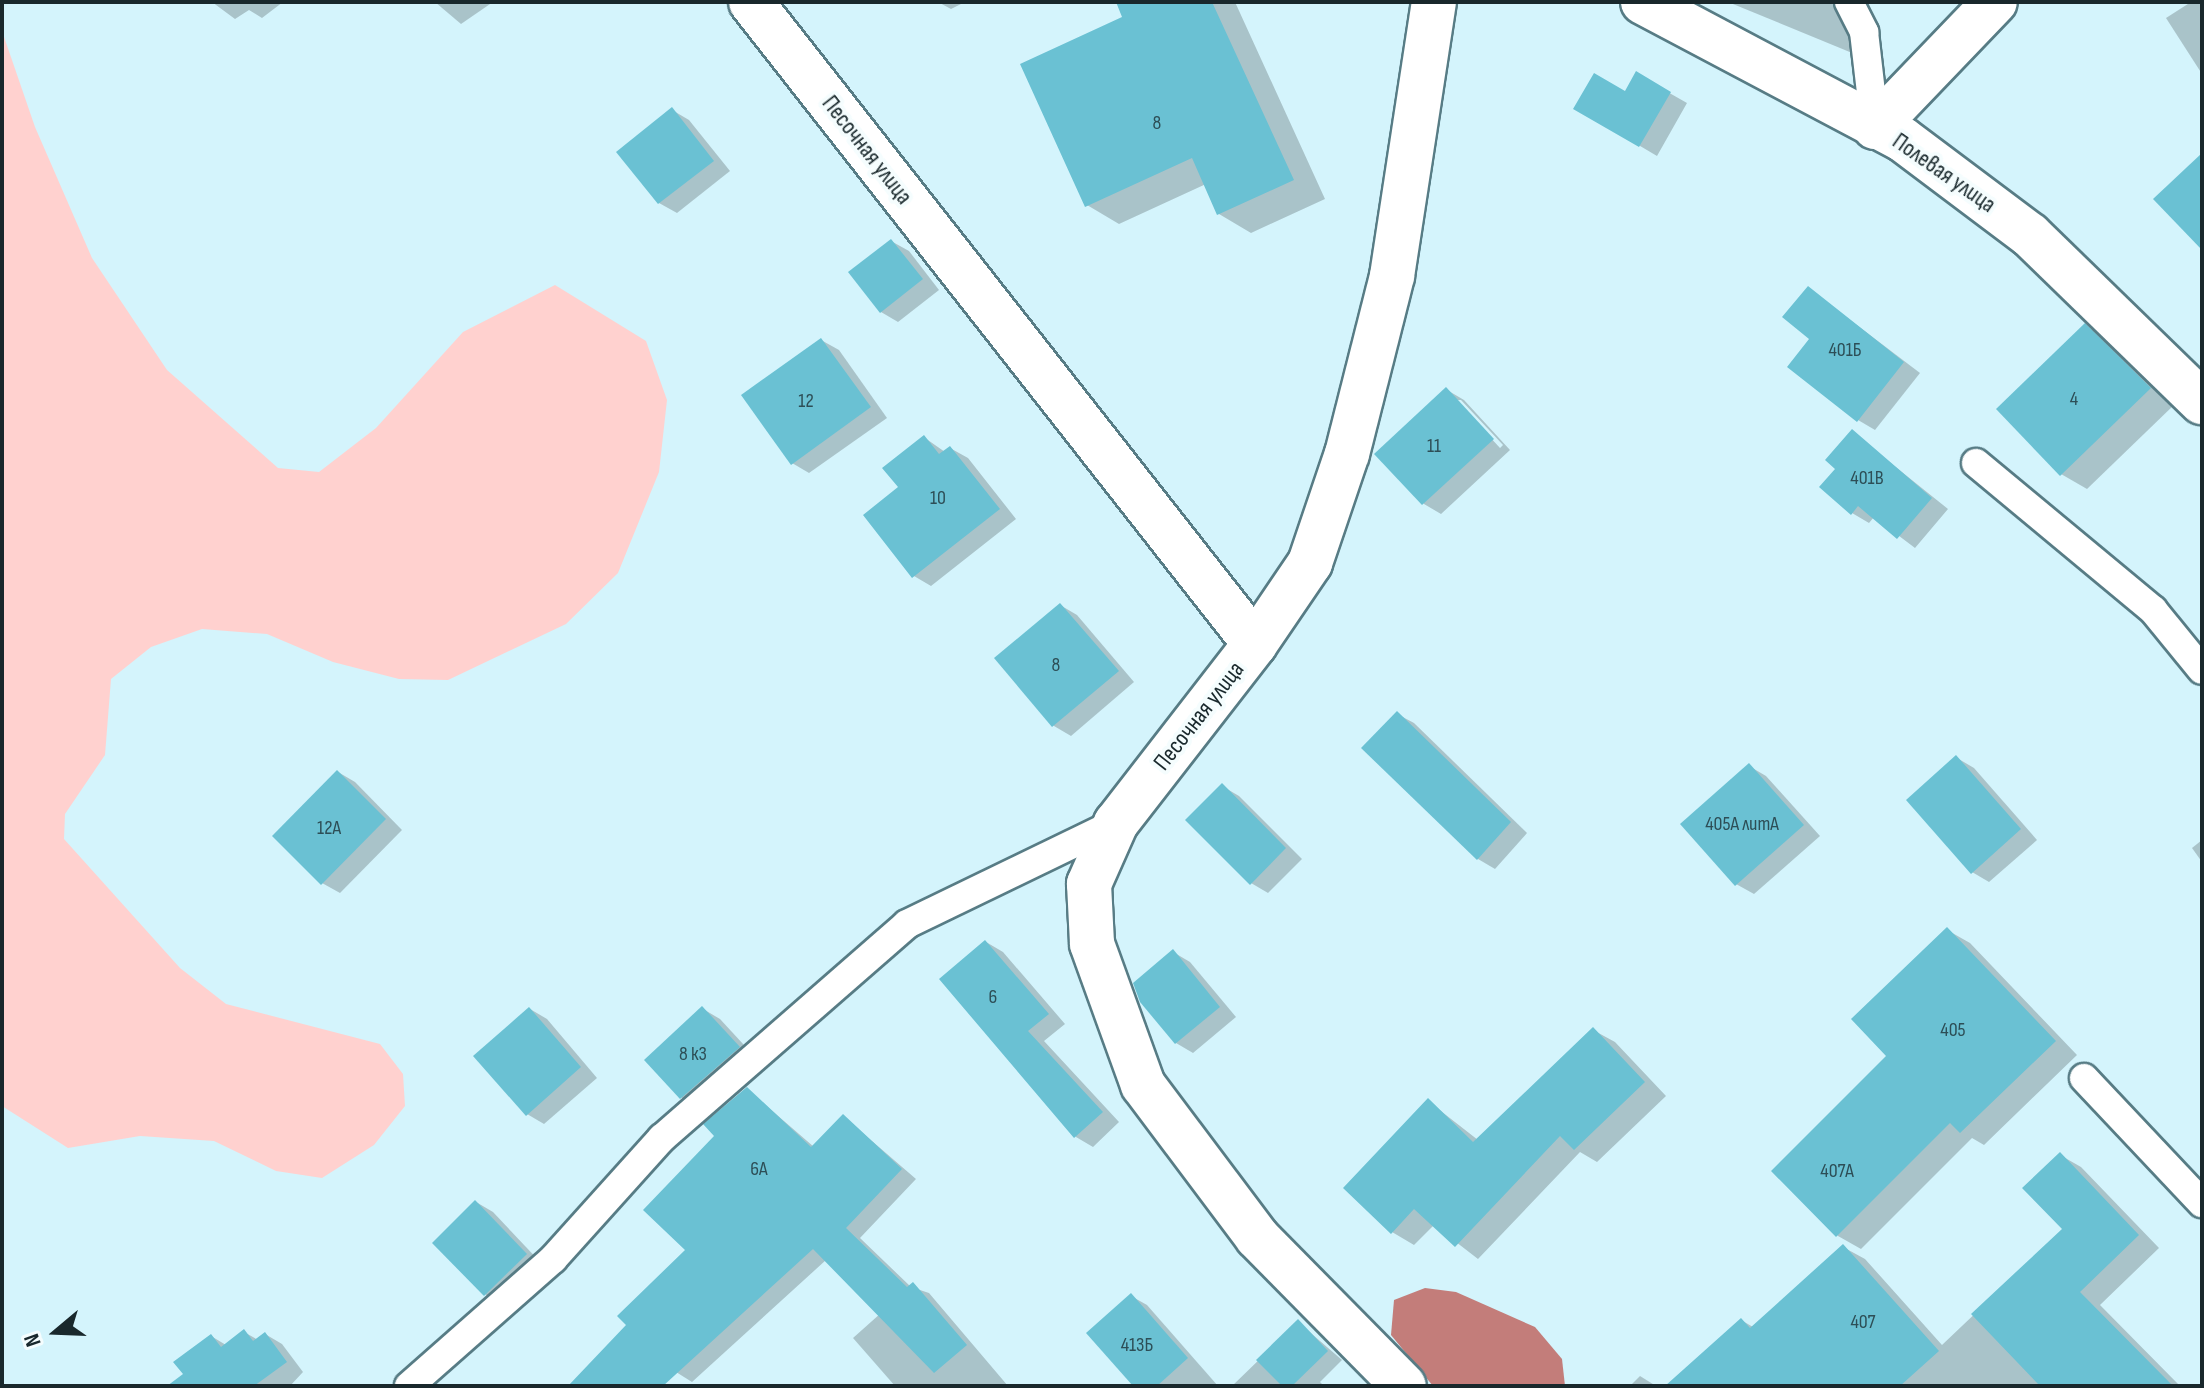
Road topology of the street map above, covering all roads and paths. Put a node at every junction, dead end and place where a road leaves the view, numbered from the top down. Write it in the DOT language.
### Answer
graph roads {
  1 [pos="751,2"];
  2 [pos="1434,2"];
  3 [pos="1643,2"];
  4 [pos="1849,2"];
  5 [pos="1995,2"];
  6 [pos="1875,127"];
  7 [pos="2202,402"];
  8 [pos="1976,463"];
  9 [pos="1255,644"];
  10 [pos="2202,670"];
  11 [pos="1116,823"];
  12 [pos="2084,1078"];
  13 [pos="2202,1203"];
  14 [pos="409,1386"];
  15 [pos="1404,1386"];
  1 -- 9 [label="street, Песочная улица"];
  2 -- 9 [label="street"];
  3 -- 6 [label="street, Полевая улица"];
  4 -- 6 [label="lane"];
  5 -- 6 [label="street"];
  6 -- 7 [label="street, Полевая улица"];
  8 -- 10 [label="lane"];
  9 -- 11 [label="street, Песочная улица"];
  11 -- 14 [label="lane"];
  11 -- 15 [label="street, Песочная улица"];
  12 -- 13 [label="lane"];
}
